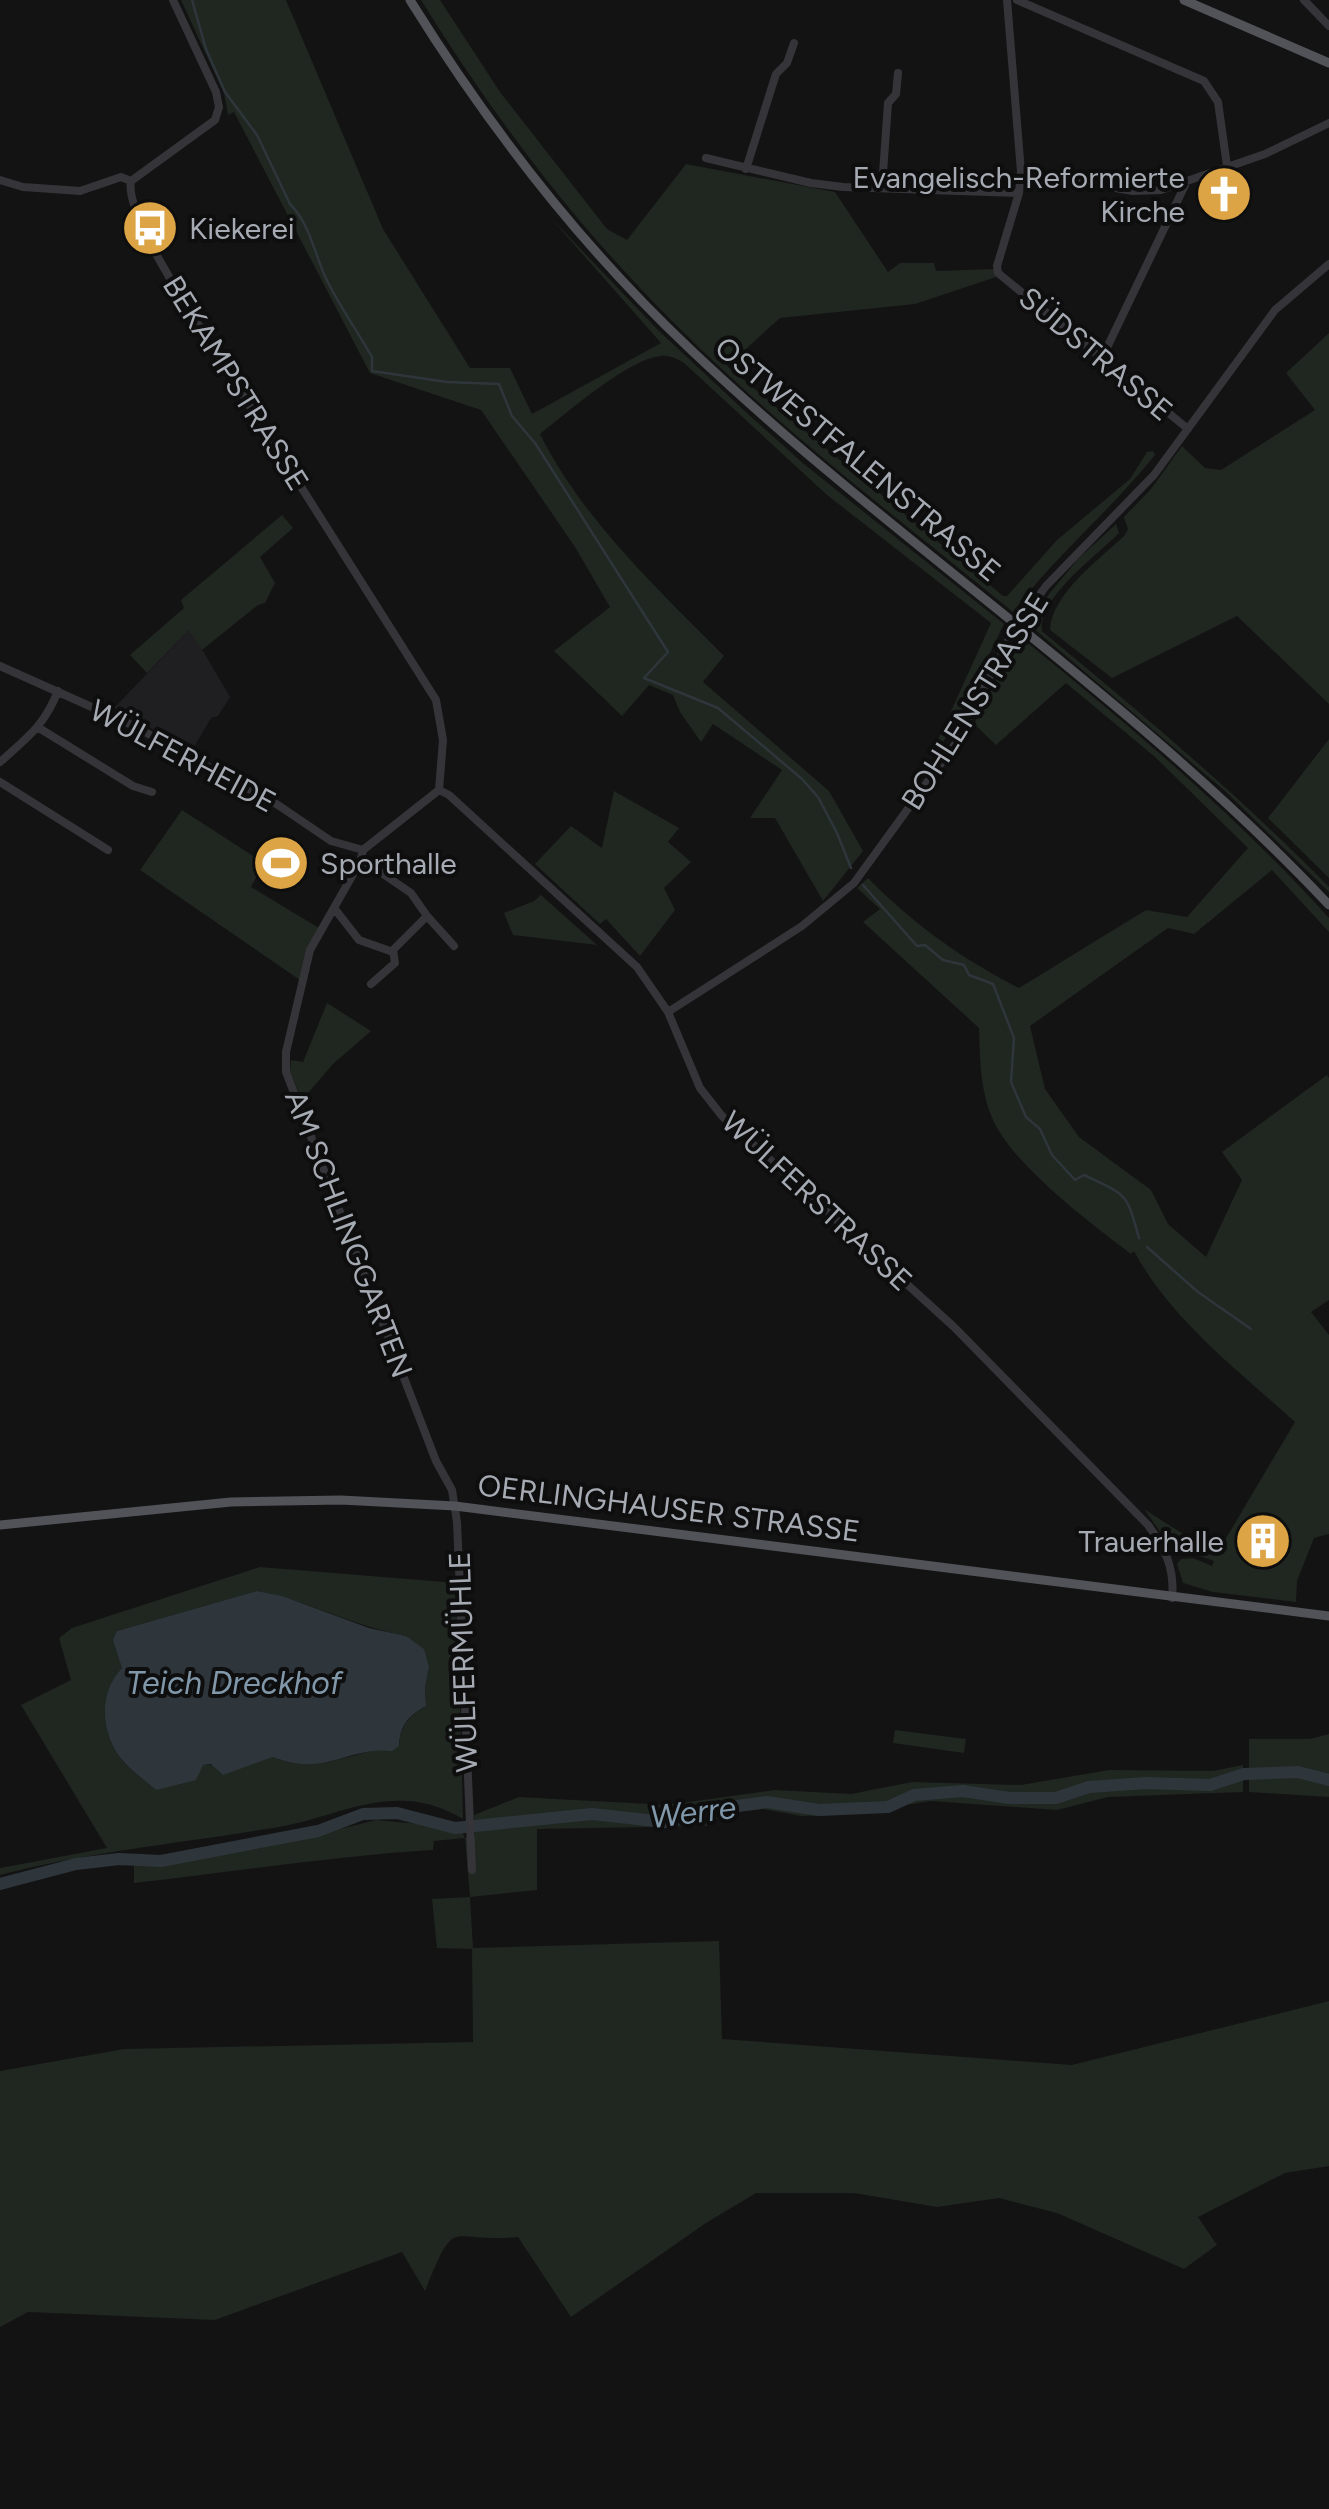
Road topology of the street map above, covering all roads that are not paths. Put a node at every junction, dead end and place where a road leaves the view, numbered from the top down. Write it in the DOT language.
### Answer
graph roads {
  1 [pos="174,0"];
  2 [pos="410,0"];
  3 [pos="1006,0"];
  4 [pos="1016,0"];
  5 [pos="1184,0"];
  6 [pos="1304,0"];
  7 [pos="1329,26"];
  8 [pos="794,44"];
  9 [pos="1329,63"];
  10 [pos="898,72"];
  11 [pos="1329,123"];
  12 [pos="706,158"];
  13 [pos="1228,166"];
  14 [pos="746,169"];
  15 [pos="1021,172"];
  16 [pos="0,180"];
  17 [pos="131,181"];
  18 [pos="1188,181"];
  19 [pos="882,187"];
  20 [pos="1019,192"];
  21 [pos="1329,264"];
  22 [pos="1320,271"];
  23 [pos="1329,280"];
  24 [pos="1102,358"];
  25 [pos="1185,427"];
  26 [pos="0,666"];
  27 [pos="58,690"];
  28 [pos="39,728"];
  29 [pos="0,762"];
  30 [pos="0,782"];
  31 [pos="439,790"];
  32 [pos="152,792"];
  33 [pos="108,850"];
  34 [pos="362,854"];
  35 [pos="1329,905"];
  36 [pos="334,908"];
  37 [pos="428,916"];
  38 [pos="454,946"];
  39 [pos="394,956"];
  40 [pos="371,984"];
  41 [pos="668,1012"];
  42 [pos="455,1506"];
  43 [pos="0,1526"];
  44 [pos="1172,1598"];
  45 [pos="1329,1616"];
  46 [pos="472,1870"];
  1 -- 17 [label="street"];
  2 -- 35 [label="main road, OSTWESTFALENSTRASSE"];
  3 -- 15 [label="street, SÜDSTRASSE"];
  4 -- 13 [label="street"];
  5 -- 9 [label="main road"];
  6 -- 7 [label="street"];
  8 -- 14 [label="street"];
  10 -- 19 [label="street"];
  11 -- 13 [label="street"];
  12 -- 14 [label="street"];
  13 -- 18 [label="street"];
  14 -- 19 [label="street"];
  15 -- 18 [label="street"];
  15 -- 20 [label="street, SÜDSTRASSE"];
  16 -- 17 [label="street"];
  17 -- 31 [label="street, BEKAMPSTRASSE"];
  18 -- 24 [label="street"];
  19 -- 20 [label="street"];
  20 -- 24 [label="street, SÜDSTRASSE"];
  21 -- 22 [label="street, BOHLENSTRASSE"];
  22 -- 23 [label="street"];
  22 -- 25 [label="street, BOHLENSTRASSE"];
  24 -- 25 [label="street, SÜDSTRASSE"];
  25 -- 41 [label="street, BOHLENSTRASSE"];
  26 -- 27 [label="street, WÜLFERHEIDE"];
  27 -- 28 [label="street"];
  27 -- 34 [label="street, WÜLFERHEIDE"];
  28 -- 29 [label="street"];
  28 -- 32 [label="street"];
  30 -- 33 [label="street"];
  31 -- 34 [label="street"];
  31 -- 41 [label="street, WÜLFERSTRASSE"];
  34 -- 36 [label="street, AM SCHLINGGARTEN"];
  34 -- 37 [label="street, WÜLFERHEIDE"];
  36 -- 39 [label="street"];
  36 -- 42 [label="street, AM SCHLINGGARTEN"];
  37 -- 38 [label="street, WÜLFERHEIDE"];
  37 -- 39 [label="street"];
  39 -- 40 [label="street"];
  41 -- 44 [label="street, WÜLFERSTRASSE"];
  42 -- 43 [label="main road, OERLINGHAUSER STRASSE"];
  42 -- 44 [label="main road, OERLINGHAUSER STRASSE"];
  42 -- 46 [label="street, WÜLFERMÜHLE"];
  44 -- 45 [label="main road, OERLINGHAUSER STRASSE"];
}
